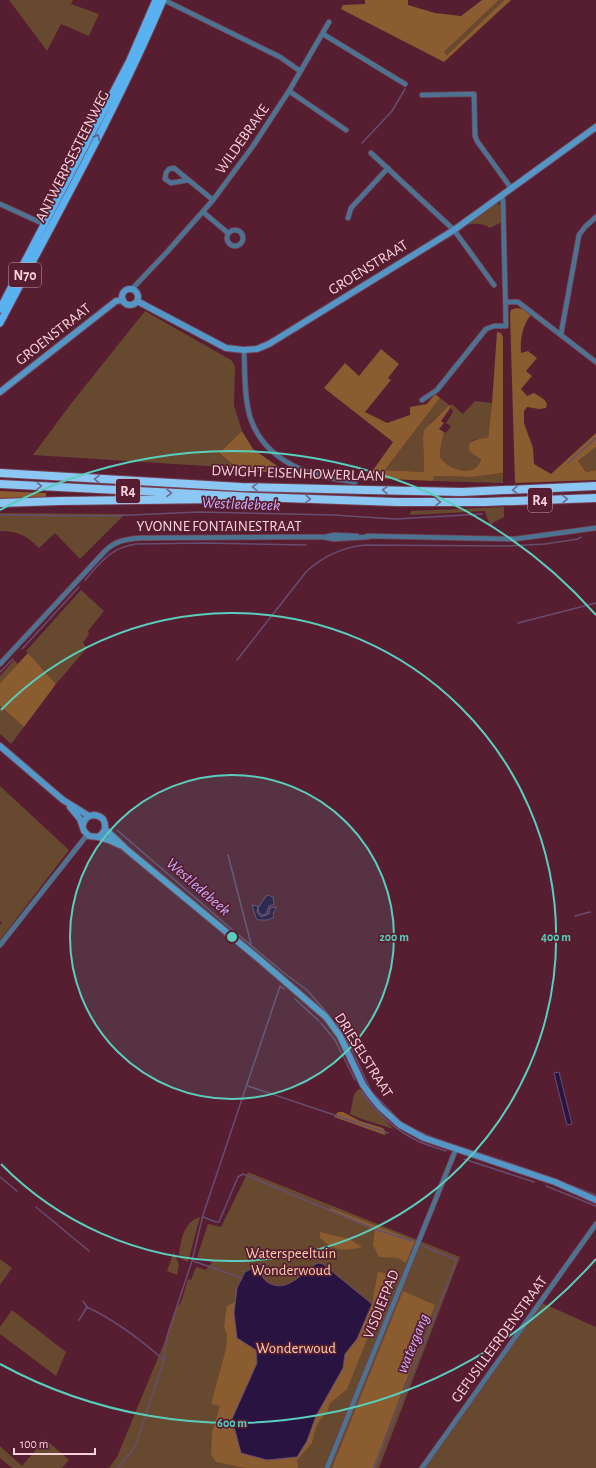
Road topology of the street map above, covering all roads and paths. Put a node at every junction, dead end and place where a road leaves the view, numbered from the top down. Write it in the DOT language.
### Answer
graph roads {
  1 [pos="156,0"];
  2 [pos="163,0"];
  3 [pos="329,22"];
  4 [pos="323,34"];
  5 [pos="300,71"];
  6 [pos="405,84"];
  7 [pos="289,91"];
  8 [pos="422,95"];
  9 [pos="596,127"];
  10 [pos="346,130"];
  11 [pos="371,153"];
  12 [pos="388,168"];
  13 [pos="188,180"];
  14 [pos="511,188"];
  15 [pos="502,195"];
  16 [pos="213,200"];
  17 [pos="0,204"];
  18 [pos="203,212"];
  19 [pos="596,217"];
  20 [pos="348,218"];
  21 [pos="47,226"];
  22 [pos="454,230"];
  23 [pos="228,233"];
  24 [pos="494,285"];
  25 [pos="132,290"];
  26 [pos="122,300"];
  27 [pos="137,302"];
  28 [pos="506,302"];
  29 [pos="0,310"];
  30 [pos="0,323"];
  31 [pos="561,334"];
  32 [pos="244,350"];
  33 [pos="596,362"];
  34 [pos="0,392"];
  35 [pos="422,400"];
  36 [pos="0,473"];
  37 [pos="354,482"];
  38 [pos="0,484"];
  39 [pos="596,486"];
  40 [pos="255,497"];
  41 [pos="596,498"];
  42 [pos="0,503"];
  43 [pos="596,528"];
  44 [pos="0,664"];
  45 [pos="0,746"];
  46 [pos="63,800"];
  47 [pos="89,816"];
  48 [pos="83,825"];
  49 [pos="105,828"];
  50 [pos="87,835"];
  51 [pos="98,837"];
  52 [pos="126,849"];
  53 [pos="0,945"];
  54 [pos="456,1149"];
  55 [pos="596,1200"];
  56 [pos="596,1224"];
  57 [pos="327,1468"];
  58 [pos="422,1468"];
  1 -- 21 [label="main road, ANTWERPSESTEENWEG / N70"];
  2 -- 5 [label="street"];
  21 -- 2 [label="main road, ANTWERPSESTEENWEG / N70, one-way"];
  3 -- 4 [label="street, WILDEBRAKE"];
  4 -- 5 [label="street, WILDEBRAKE"];
  4 -- 6 [label="street"];
  5 -- 7 [label="street, WILDEBRAKE"];
  7 -- 10 [label="street"];
  7 -- 16 [label="street, WILDEBRAKE"];
  8 -- 14 [label="street"];
  9 -- 14 [label="street, GROENSTRAAT"];
  11 -- 12 [label="street"];
  12 -- 20 [label="street"];
  12 -- 22 [label="street"];
  13 -- 13 [label="street"];
  13 -- 16 [label="street"];
  14 -- 15 [label="street, GROENSTRAAT"];
  15 -- 22 [label="street, GROENSTRAAT"];
  15 -- 28 [label="street"];
  16 -- 18 [label="street, WILDEBRAKE"];
  17 -- 21 [label="street"];
  18 -- 23 [label="street"];
  18 -- 25 [label="street, WILDEBRAKE"];
  19 -- 31 [label="street"];
  21 -- 29 [label="main road, ANTWERPSESTEENWEG / N70"];
  21 -- 30 [label="main road, ANTWERPSESTEENWEG / N70"];
  22 -- 24 [label="street"];
  22 -- 32 [label="street, GROENSTRAAT"];
  25 -- 26 [label="street"];
  25 -- 27 [label="street"];
  26 -- 27 [label="street"];
  26 -- 34 [label="street, GROENSTRAAT"];
  27 -- 32 [label="street, GROENSTRAAT"];
  28 -- 31 [label="street"];
  28 -- 35 [label="street"];
  31 -- 33 [label="street"];
  32 -- 37 [label="street"];
  39 -- 36 [label="highway, DWIGHT EISENHOWERLAAN / R4, one-way"];
  38 -- 40 [label="highway, DWIGHT EISENHOWERLAAN / R4, one-way"];
  40 -- 41 [label="highway, DWIGHT EISENHOWERLAAN / R4, one-way"];
  40 -- 42 [label="highway"];
  43 -- 44 [label="street, YVONNE FONTAINESTRAAT"];
  45 -- 46 [label="street, DRIESELSTRAAT"];
  46 -- 47 [label="street, DRIESELSTRAAT"];
  46 -- 48 [label="street, DRIESELSTRAAT"];
  47 -- 48 [label="street"];
  47 -- 49 [label="street, DRIESELSTRAAT"];
  48 -- 50 [label="street, DRIESELSTRAAT"];
  49 -- 51 [label="street"];
  49 -- 52 [label="street, DRIESELSTRAAT"];
  50 -- 51 [label="street, DRIESELSTRAAT"];
  50 -- 53 [label="street"];
  51 -- 52 [label="street, DRIESELSTRAAT"];
  52 -- 54 [label="street, DRIESELSTRAAT"];
  54 -- 55 [label="street, DRIESELSTRAAT"];
  54 -- 57 [label="street, VISDIEFPAD"];
  56 -- 58 [label="street, GEFUSILLEERDENSTRAAT"];
}
